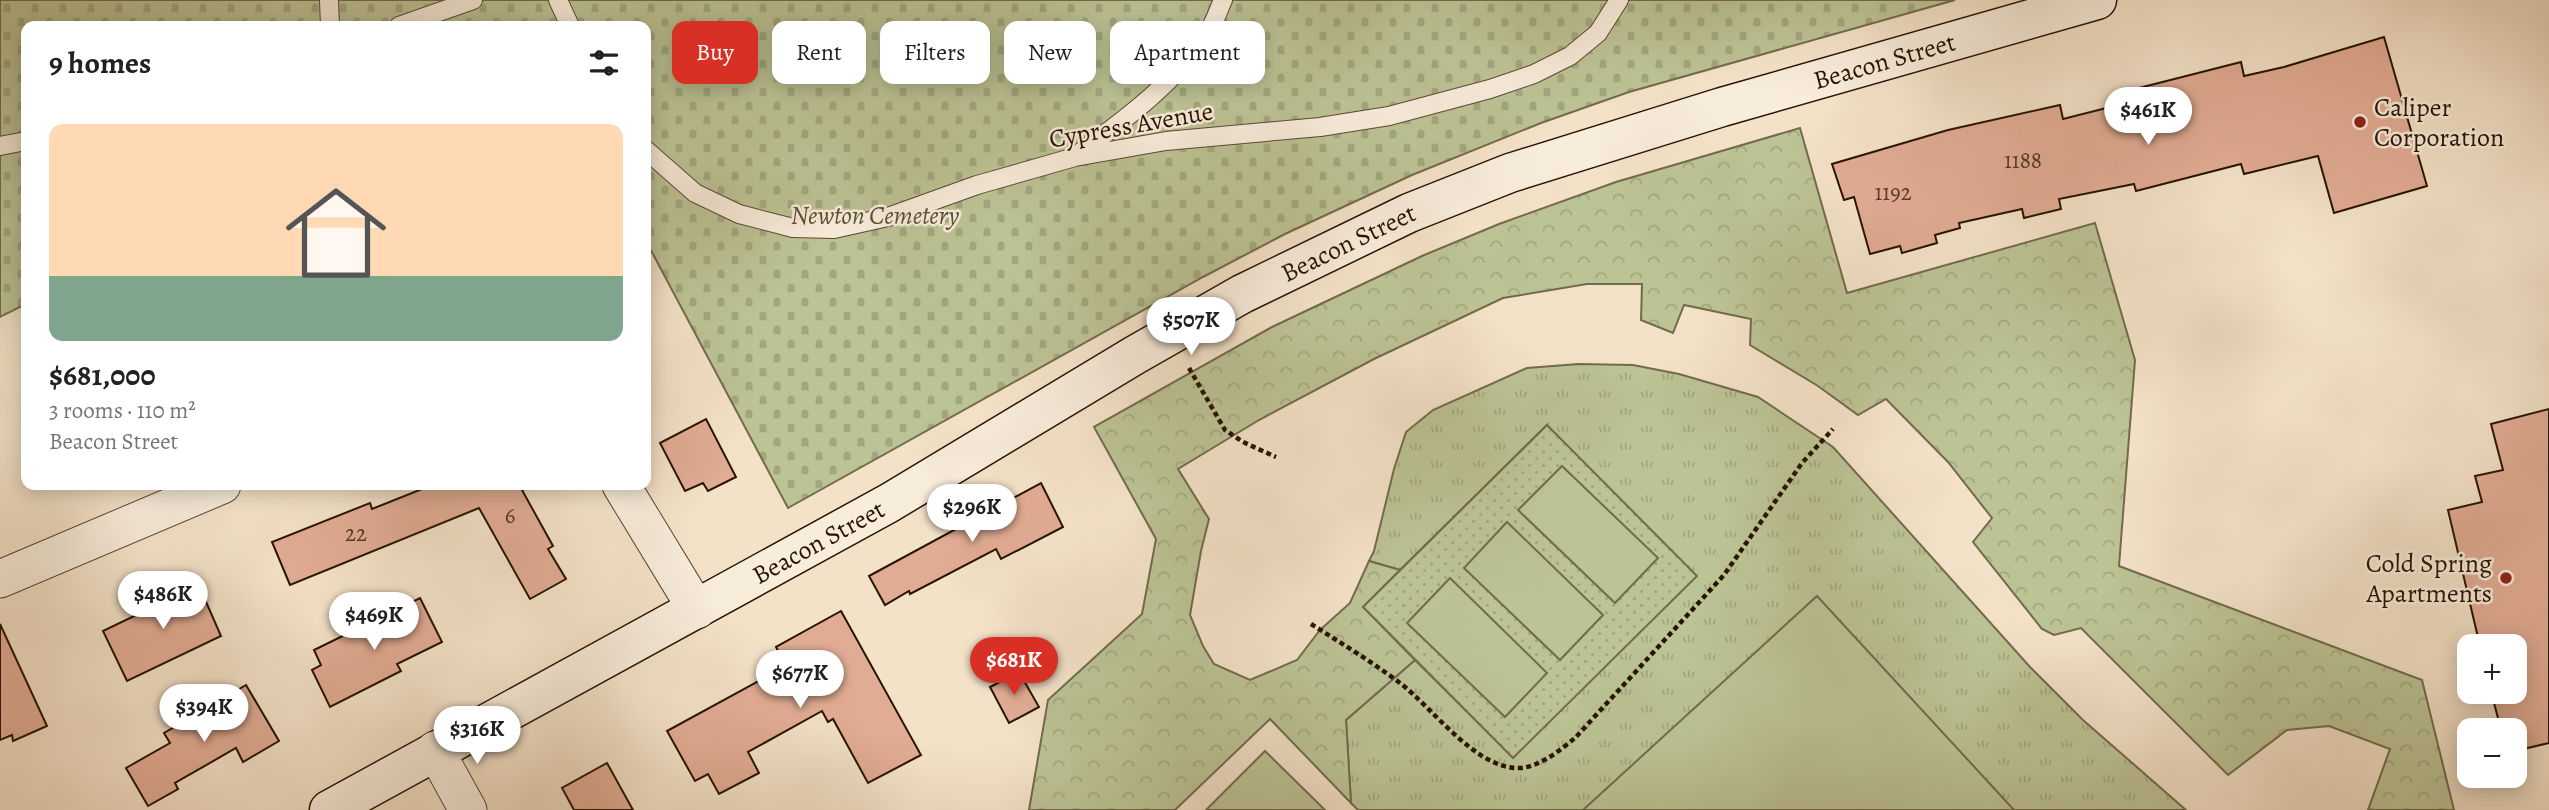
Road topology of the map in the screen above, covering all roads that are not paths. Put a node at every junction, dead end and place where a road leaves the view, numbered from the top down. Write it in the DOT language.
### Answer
graph roads {
  1 [pos="329,0"];
  2 [pos="473,0"];
  3 [pos="558,0"];
  4 [pos="1223,0"];
  5 [pos="1619,0"];
  6 [pos="2097,0"];
  7 [pos="330,21"];
  8 [pos="413,21"];
  9 [pos="568,21"];
  10 [pos="21,142"];
  11 [pos="0,146"];
  12 [pos="651,154"];
  13 [pos="1074,157"];
  14 [pos="210,490"];
  15 [pos="624,490"];
  16 [pos="0,579"];
  17 [pos="696,610"];
  18 [pos="435,750"];
  19 [pos="329,810"];
  20 [pos="468,810"];
  1 -- 7 [label="lane"];
  2 -- 8 [label="lane"];
  3 -- 9 [label="lane"];
  4 -- 13 [label="lane"];
  5 -- 13 [label="lane, Cypress Avenue"];
  6 -- 17 [label="main road, Beacon Street"];
  10 -- 11 [label="lane"];
  12 -- 13 [label="lane, Cypress Avenue"];
  14 -- 16 [label="street"];
  15 -- 17 [label="street"];
  17 -- 18 [label="main road, Beacon Street"];
  18 -- 19 [label="main road, Beacon Street"];
  18 -- 20 [label="street"];
}
